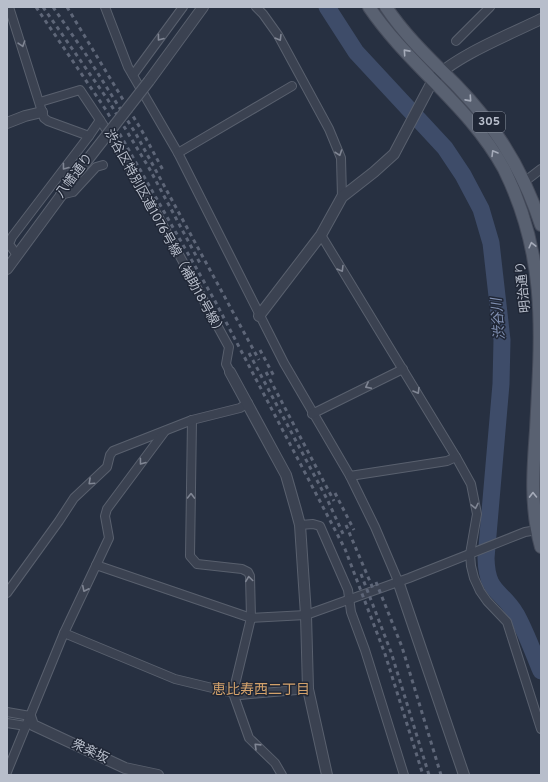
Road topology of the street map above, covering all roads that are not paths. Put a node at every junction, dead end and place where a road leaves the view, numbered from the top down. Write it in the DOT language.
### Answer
graph roads {
  1 [pos="9,7"];
  2 [pos="105,7"];
  3 [pos="183,7"];
  4 [pos="203,7"];
  5 [pos="256,7"];
  6 [pos="369,7"];
  7 [pos="386,7"];
  8 [pos="490,7"];
  9 [pos="541,19"];
  10 [pos="456,41"];
  11 [pos="133,75"];
  12 [pos="437,75"];
  13 [pos="292,86"];
  14 [pos="41,107"];
  15 [pos="100,120"];
  16 [pos="7,123"];
  17 [pos="89,136"];
  18 [pos="178,153"];
  19 [pos="103,165"];
  20 [pos="541,169"];
  21 [pos="524,182"];
  22 [pos="60,195"];
  23 [pos="342,197"];
  24 [pos="541,225"];
  25 [pos="321,235"];
  26 [pos="17,255"];
  27 [pos="7,269"];
  28 [pos="259,316"];
  29 [pos="403,369"];
  30 [pos="230,372"];
  31 [pos="248,403"];
  32 [pos="312,414"];
  33 [pos="192,420"];
  34 [pos="165,431"];
  35 [pos="456,456"];
  36 [pos="350,476"];
  37 [pos="300,525"];
  38 [pos="539,530"];
  39 [pos="541,547"];
  40 [pos="473,553"];
  41 [pos="96,565"];
  42 [pos="398,582"];
  43 [pos="7,593"];
  44 [pos="349,600"];
  45 [pos="306,615"];
  46 [pos="251,618"];
  47 [pos="64,633"];
  48 [pos="308,689"];
  49 [pos="233,693"];
  50 [pos="7,712"];
  51 [pos="28,721"];
  52 [pos="7,723"];
  53 [pos="541,729"];
  54 [pos="7,772"];
  55 [pos="158,775"];
  56 [pos="282,775"];
  57 [pos="327,775"];
  58 [pos="404,775"];
  59 [pos="464,775"];
  1 -- 14 [label="street, one-way"];
  2 -- 11 [label="street"];
  3 -- 11 [label="street, one-way"];
  4 -- 22 [label="street, 八幡通り, bridge"];
  5 -- 23 [label="street, one-way"];
  12 -- 6 [label="main road, 明治通り / 305, one-way"];
  7 -- 12 [label="main road, 明治通り / 305"];
  8 -- 10 [label="street"];
  9 -- 12 [label="street"];
  11 -- 18 [label="street"];
  12 -- 21 [label="main road, 明治通り / 305, one-way"];
  12 -- 23 [label="street"];
  38 -- 12 [label="main road, 明治通り / 305, one-way"];
  13 -- 18 [label="street"];
  14 -- 15 [label="street"];
  14 -- 16 [label="street"];
  14 -- 17 [label="street, 渋谷区特別区道1076号線（補助18号線）"];
  15 -- 17 [label="street, 渋谷区特別区道1076号線（補助18号線）"];
  15 -- 30 [label="street, 渋谷区特別区道1076号線（補助18号線）"];
  17 -- 26 [label="street, one-way"];
  18 -- 28 [label="street"];
  19 -- 22 [label="street"];
  20 -- 21 [label="street"];
  21 -- 24 [label="main road, 明治通り / 305"];
  22 -- 26 [label="street, 八幡通り"];
  23 -- 25 [label="street"];
  25 -- 28 [label="street"];
  25 -- 29 [label="street, one-way"];
  26 -- 27 [label="street, 八幡通り"];
  28 -- 32 [label="street"];
  29 -- 32 [label="street, one-way"];
  29 -- 35 [label="street, one-way"];
  30 -- 31 [label="street, 渋谷区特別区道1076号線（補助18号線）"];
  31 -- 33 [label="street"];
  31 -- 37 [label="street, 渋谷区特別区道1076号線（補助18号線）"];
  32 -- 36 [label="street"];
  33 -- 34 [label="street"];
  46 -- 33 [label="street, one-way"];
  34 -- 41 [label="street, one-way"];
  34 -- 43 [label="street, one-way"];
  35 -- 36 [label="street"];
  35 -- 40 [label="street, one-way"];
  36 -- 42 [label="street"];
  37 -- 44 [label="street"];
  37 -- 45 [label="street, 渋谷区特別区道1076号線（補助18号線）"];
  38 -- 39 [label="main road, 明治通り / 305"];
  38 -- 40 [label="street"];
  40 -- 42 [label="street"];
  40 -- 53 [label="street"];
  41 -- 46 [label="street"];
  41 -- 47 [label="street, one-way"];
  42 -- 44 [label="street"];
  42 -- 59 [label="street"];
  44 -- 45 [label="street"];
  44 -- 58 [label="street"];
  45 -- 46 [label="street"];
  45 -- 48 [label="street, 渋谷区特別区道1076号線（補助18号線）"];
  46 -- 49 [label="street"];
  47 -- 49 [label="street"];
  47 -- 51 [label="street"];
  48 -- 49 [label="street"];
  48 -- 57 [label="street, 渋谷区特別区道1076号線（補助18号線）"];
  56 -- 49 [label="street, one-way"];
  50 -- 51 [label="street"];
  51 -- 52 [label="street"];
  51 -- 54 [label="street"];
  51 -- 55 [label="street, 衆楽坂"];
}
